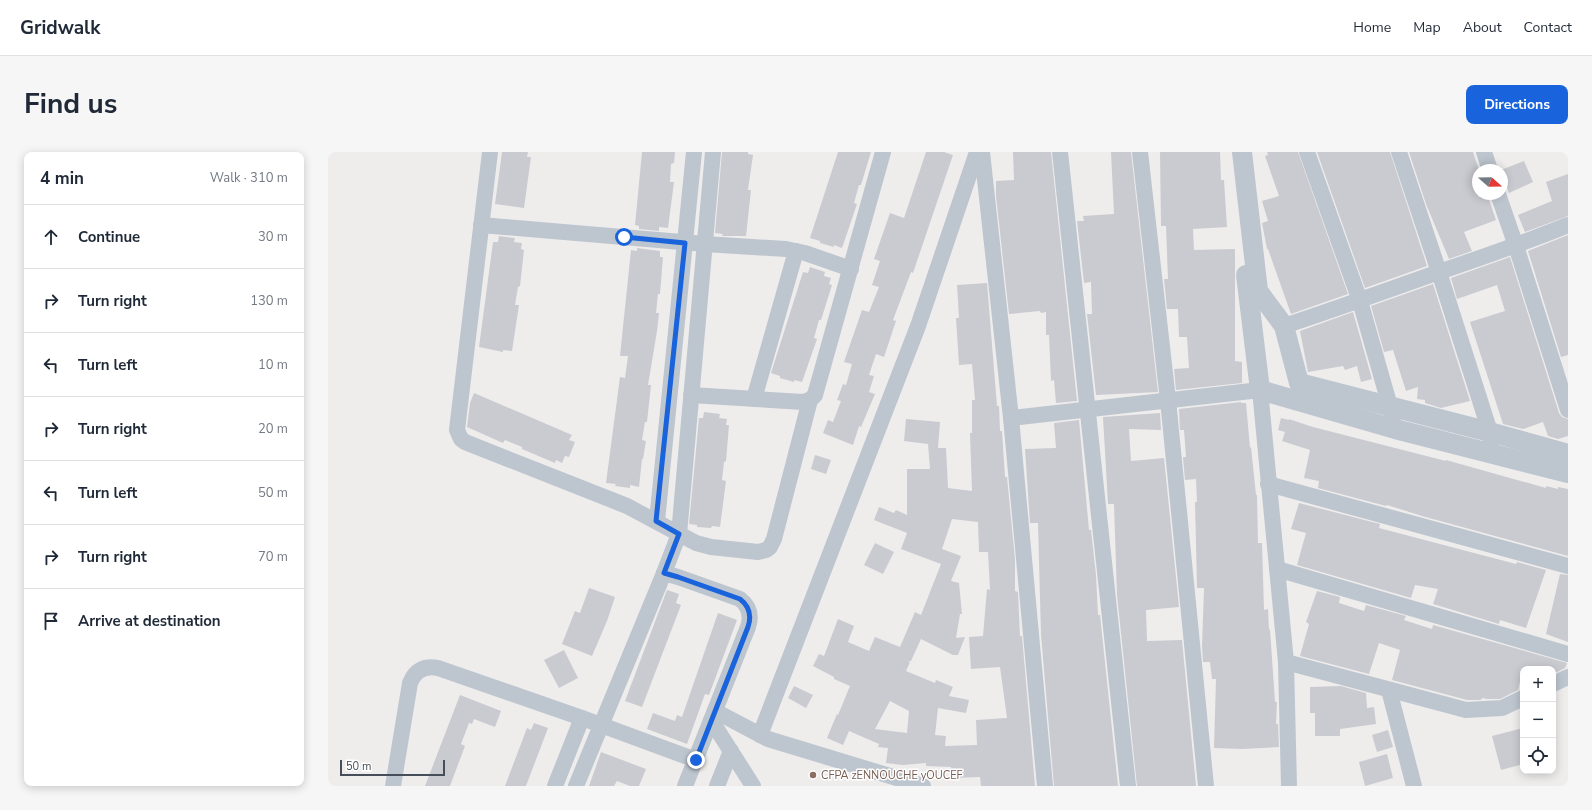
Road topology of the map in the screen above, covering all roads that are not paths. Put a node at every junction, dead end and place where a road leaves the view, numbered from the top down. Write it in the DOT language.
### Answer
graph roads {
  1 [pos="490,152"];
  2 [pos="694,152"];
  3 [pos="713,152"];
  4 [pos="883,152"];
  5 [pos="977,152"];
  6 [pos="982,152"];
  7 [pos="1060,152"];
  8 [pos="1140,152"];
  9 [pos="1231,152"];
  10 [pos="1242,152"];
  11 [pos="1308,152"];
  12 [pos="1399,152"];
  13 [pos="1484,152"];
  14 [pos="1488,164"];
  15 [pos="1500,200"];
  16 [pos="481,225"];
  17 [pos="1568,225"];
  18 [pos="685,243"];
  19 [pos="705,244"];
  20 [pos="1516,246"];
  21 [pos="796,251"];
  22 [pos="851,269"];
  23 [pos="1439,272"];
  24 [pos="1258,292"];
  25 [pos="1360,301"];
  26 [pos="1284,326"];
  27 [pos="1260,390"];
  28 [pos="691,395"];
  29 [pos="754,399"];
  30 [pos="810,400"];
  31 [pos="1168,400"];
  32 [pos="1390,408"];
  33 [pos="1088,409"];
  34 [pos="1568,410"];
  35 [pos="1011,418"];
  36 [pos="1395,429"];
  37 [pos="1490,432"];
  38 [pos="1493,454"];
  39 [pos="1568,454"];
  40 [pos="1568,473"];
  41 [pos="1268,484"];
  42 [pos="656,521"];
  43 [pos="679,534"];
  44 [pos="1568,566"];
  45 [pos="1277,569"];
  46 [pos="664,573"];
  47 [pos="1568,654"];
  48 [pos="1286,662"];
  49 [pos="1568,677"];
  50 [pos="1556,683"];
  51 [pos="1389,690"];
  52 [pos="1520,699"];
  53 [pos="713,716"];
  54 [pos="582,718"];
  55 [pos="601,725"];
  56 [pos="760,735"];
  57 [pos="731,752"];
  58 [pos="696,760"];
  59 [pos="393,786"];
  60 [pos="554,786"];
  61 [pos="576,786"];
  62 [pos="685,786"];
  63 [pos="717,786"];
  64 [pos="753,786"];
  65 [pos="923,786"];
  66 [pos="1045,786"];
  67 [pos="1128,786"];
  68 [pos="1206,786"];
  69 [pos="1290,786"];
  70 [pos="1414,786"];
  1 -- 16 [label="street"];
  2 -- 18 [label="street"];
  3 -- 19 [label="street"];
  4 -- 22 [label="street"];
  5 -- 56 [label="street"];
  6 -- 35 [label="street"];
  7 -- 33 [label="street"];
  8 -- 31 [label="street"];
  9 -- 27 [label="street"];
  10 -- 24 [label="street"];
  11 -- 25 [label="street"];
  12 -- 23 [label="street"];
  13 -- 14 [label="street"];
  15 -- 20 [label="street"];
  16 -- 18 [label="street"];
  16 -- 42 [label="street"];
  17 -- 20 [label="street"];
  18 -- 19 [label="street"];
  18 -- 42 [label="street"];
  19 -- 21 [label="street"];
  19 -- 28 [label="street"];
  20 -- 23 [label="street"];
  20 -- 34 [label="street"];
  21 -- 22 [label="street"];
  21 -- 29 [label="street"];
  22 -- 30 [label="street"];
  23 -- 25 [label="street"];
  23 -- 37 [label="street"];
  24 -- 26 [label="street"];
  24 -- 27 [label="street"];
  25 -- 26 [label="street"];
  25 -- 32 [label="street"];
  26 -- 32 [label="street"];
  27 -- 31 [label="street"];
  27 -- 36 [label="street"];
  27 -- 41 [label="street"];
  28 -- 29 [label="street"];
  28 -- 43 [label="street"];
  29 -- 30 [label="street"];
  30 -- 43 [label="street"];
  31 -- 33 [label="street"];
  31 -- 68 [label="street"];
  32 -- 36 [label="street"];
  32 -- 37 [label="street"];
  33 -- 35 [label="street"];
  33 -- 67 [label="street"];
  35 -- 66 [label="street"];
  36 -- 38 [label="street"];
  37 -- 38 [label="street"];
  37 -- 39 [label="street"];
  38 -- 40 [label="street"];
  41 -- 44 [label="street"];
  41 -- 45 [label="street"];
  42 -- 43 [label="street"];
  43 -- 46 [label="street"];
  45 -- 47 [label="street"];
  45 -- 48 [label="street"];
  46 -- 53 [label="street"];
  46 -- 55 [label="street"];
  48 -- 51 [label="street"];
  48 -- 69 [label="street"];
  49 -- 50 [label="street"];
  51 -- 52 [label="street"];
  51 -- 70 [label="street"];
  53 -- 56 [label="street"];
  53 -- 57 [label="street"];
  53 -- 58 [label="street"];
  54 -- 55 [label="street"];
  54 -- 59 [label="street"];
  54 -- 60 [label="street"];
  55 -- 58 [label="street"];
  55 -- 61 [label="street"];
  56 -- 65 [label="street"];
  57 -- 63 [label="street"];
  57 -- 64 [label="street"];
  58 -- 62 [label="street"];
}
